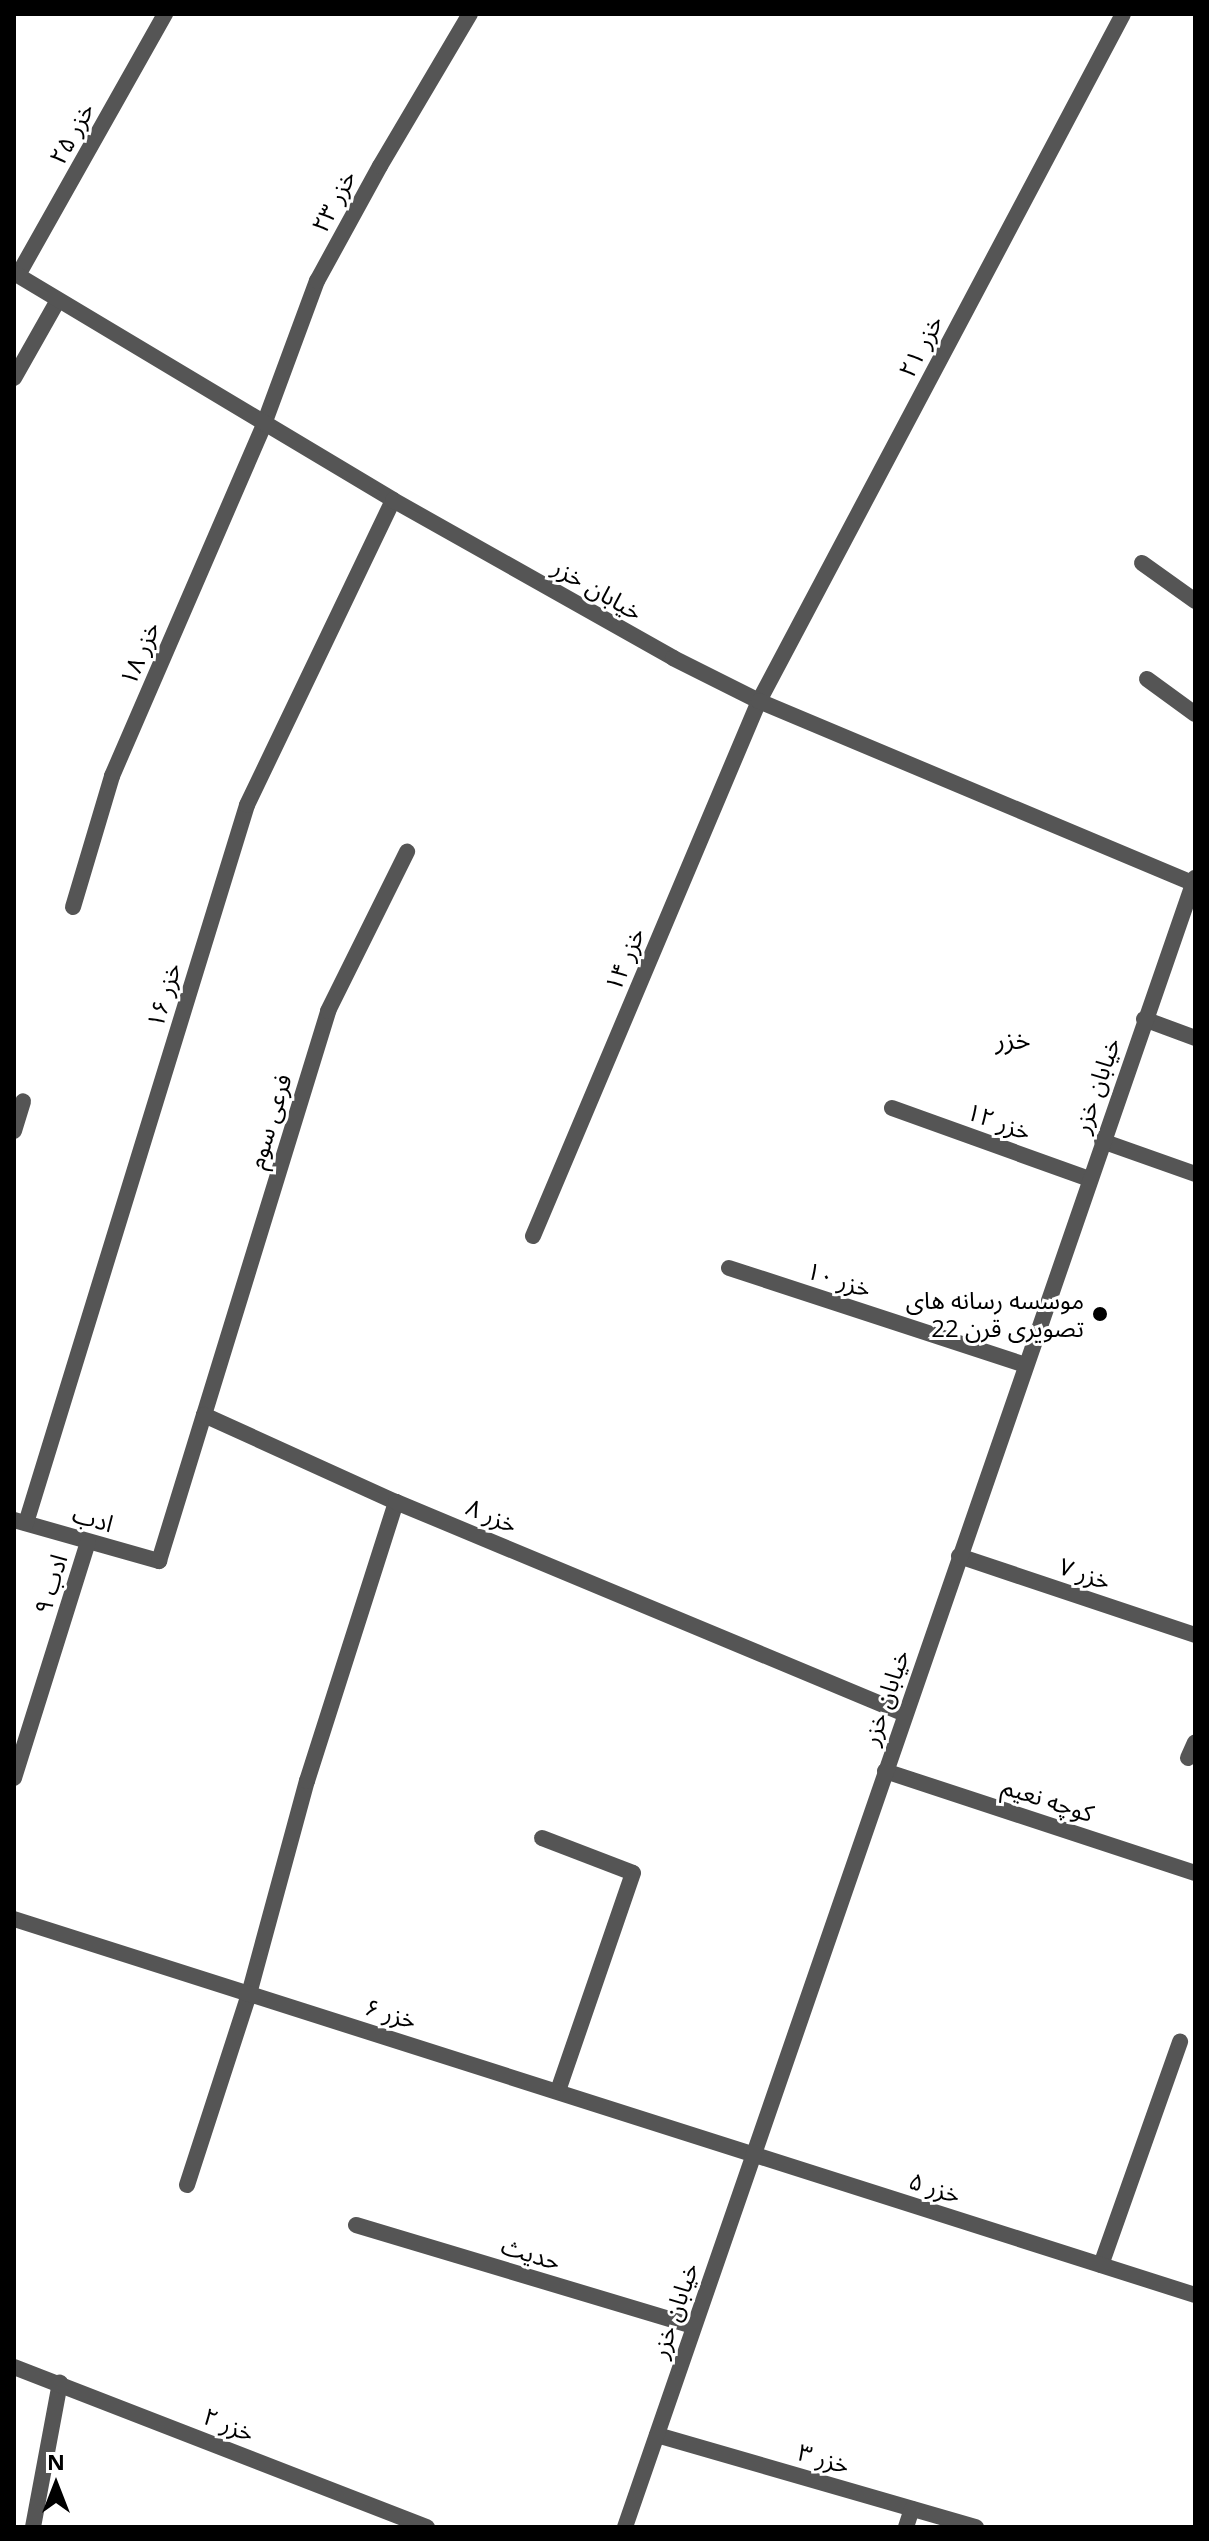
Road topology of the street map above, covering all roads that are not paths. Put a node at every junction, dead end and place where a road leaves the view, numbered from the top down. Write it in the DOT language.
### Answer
graph roads {
  1 [pos="165,14"];
  2 [pos="470,14"];
  3 [pos="1123,14"];
  4 [pos="16,274"];
  5 [pos="57,302"];
  6 [pos="14,378"];
  7 [pos="264,424"];
  8 [pos="393,500"];
  9 [pos="1142,563"];
  10 [pos="1195,601"];
  11 [pos="1147,679"];
  12 [pos="759,701"];
  13 [pos="1195,714"];
  14 [pos="407,852"];
  15 [pos="1193,881"];
  16 [pos="73,907"];
  17 [pos="1144,1019"];
  18 [pos="1195,1038"];
  19 [pos="23,1101"];
  20 [pos="892,1108"];
  21 [pos="14,1131"];
  22 [pos="1102,1141"];
  23 [pos="1195,1174"];
  24 [pos="1089,1179"];
  25 [pos="533,1236"];
  26 [pos="729,1268"];
  27 [pos="1025,1365"];
  28 [pos="204,1415"];
  29 [pos="396,1502"];
  30 [pos="20,1522"];
  31 [pos="88,1542"];
  32 [pos="959,1556"];
  33 [pos="1195,1635"];
  34 [pos="905,1714"];
  35 [pos="1195,1742"];
  36 [pos="1188,1758"];
  37 [pos="885,1771"];
  38 [pos="14,1778"];
  39 [pos="542,1838"];
  40 [pos="1195,1873"];
  41 [pos="14,1919"];
  42 [pos="249,1994"];
  43 [pos="1180,2042"];
  44 [pos="558,2091"];
  45 [pos="754,2154"];
  46 [pos="187,2185"];
  47 [pos="356,2225"];
  48 [pos="1101,2265"];
  49 [pos="1195,2295"];
  50 [pos="693,2326"];
  51 [pos="14,2367"];
  52 [pos="60,2383"];
  53 [pos="657,2435"];
  54 [pos="912,2509"];
  55 [pos="33,2527"];
  56 [pos="427,2527"];
  57 [pos="625,2527"];
  58 [pos="906,2527"];
  59 [pos="976,2527"];
  1 -- 4 [label="street, خزر ۲۵"];
  2 -- 7 [label="street, خزر ۲۳"];
  3 -- 12 [label="street, خزر ۲۱"];
  4 -- 5 [label="street, خیابان خزر"];
  5 -- 6 [label="street"];
  5 -- 7 [label="street, خیابان خزر"];
  7 -- 8 [label="street, خیابان خزر"];
  7 -- 16 [label="street, خزر ۱۸"];
  8 -- 12 [label="street, خیابان خزر"];
  8 -- 30 [label="street, خزر ۱۶"];
  9 -- 10 [label="street"];
  11 -- 13 [label="street"];
  12 -- 15 [label="street, خیابان خزر"];
  12 -- 25 [label="street, خزر ۱۴"];
  14 -- 28 [label="street, فرعی سوم"];
  15 -- 17 [label="street, خیابان خزر"];
  17 -- 18 [label="street"];
  17 -- 22 [label="street, خیابان خزر"];
  19 -- 21 [label="street"];
  20 -- 24 [label="street, خزر ۱۲"];
  22 -- 23 [label="street"];
  22 -- 24 [label="street, خیابان خزر"];
  24 -- 27 [label="street, خیابان خزر"];
  26 -- 27 [label="street, خزر ۱۰"];
  27 -- 32 [label="street, خیابان خزر"];
  28 -- 29 [label="street, خزر ۸"];
  28 -- 31 [label="street, ادب"];
  29 -- 34 [label="street, خزر ۸"];
  29 -- 42 [label="street"];
  30 -- 31 [label="street, ادب"];
  31 -- 38 [label="street, ادب ۹"];
  32 -- 33 [label="street, خزر ۷"];
  32 -- 34 [label="street, خیابان خزر"];
  34 -- 37 [label="street, خیابان خزر"];
  35 -- 36 [label="street"];
  37 -- 40 [label="street, کوچه نعیم"];
  37 -- 45 [label="street, خیابان خزر"];
  39 -- 44 [label="street"];
  41 -- 42 [label="street, خزر ۶"];
  42 -- 44 [label="street, خزر ۶"];
  42 -- 46 [label="street"];
  43 -- 48 [label="street"];
  44 -- 45 [label="street, خزر ۶"];
  45 -- 48 [label="street, خزر ۵"];
  45 -- 50 [label="street, خیابان خزر"];
  47 -- 50 [label="street, حدیث"];
  48 -- 49 [label="street, خزر ۵"];
  50 -- 53 [label="street, خیابان خزر"];
  51 -- 52 [label="street, خزر ۲"];
  52 -- 55 [label="street"];
  52 -- 56 [label="street, خزر ۲"];
  53 -- 54 [label="street, خزر ۳"];
  53 -- 57 [label="street, خیابان خزر"];
  54 -- 58 [label="street"];
  54 -- 59 [label="street, خزر ۳"];
}
